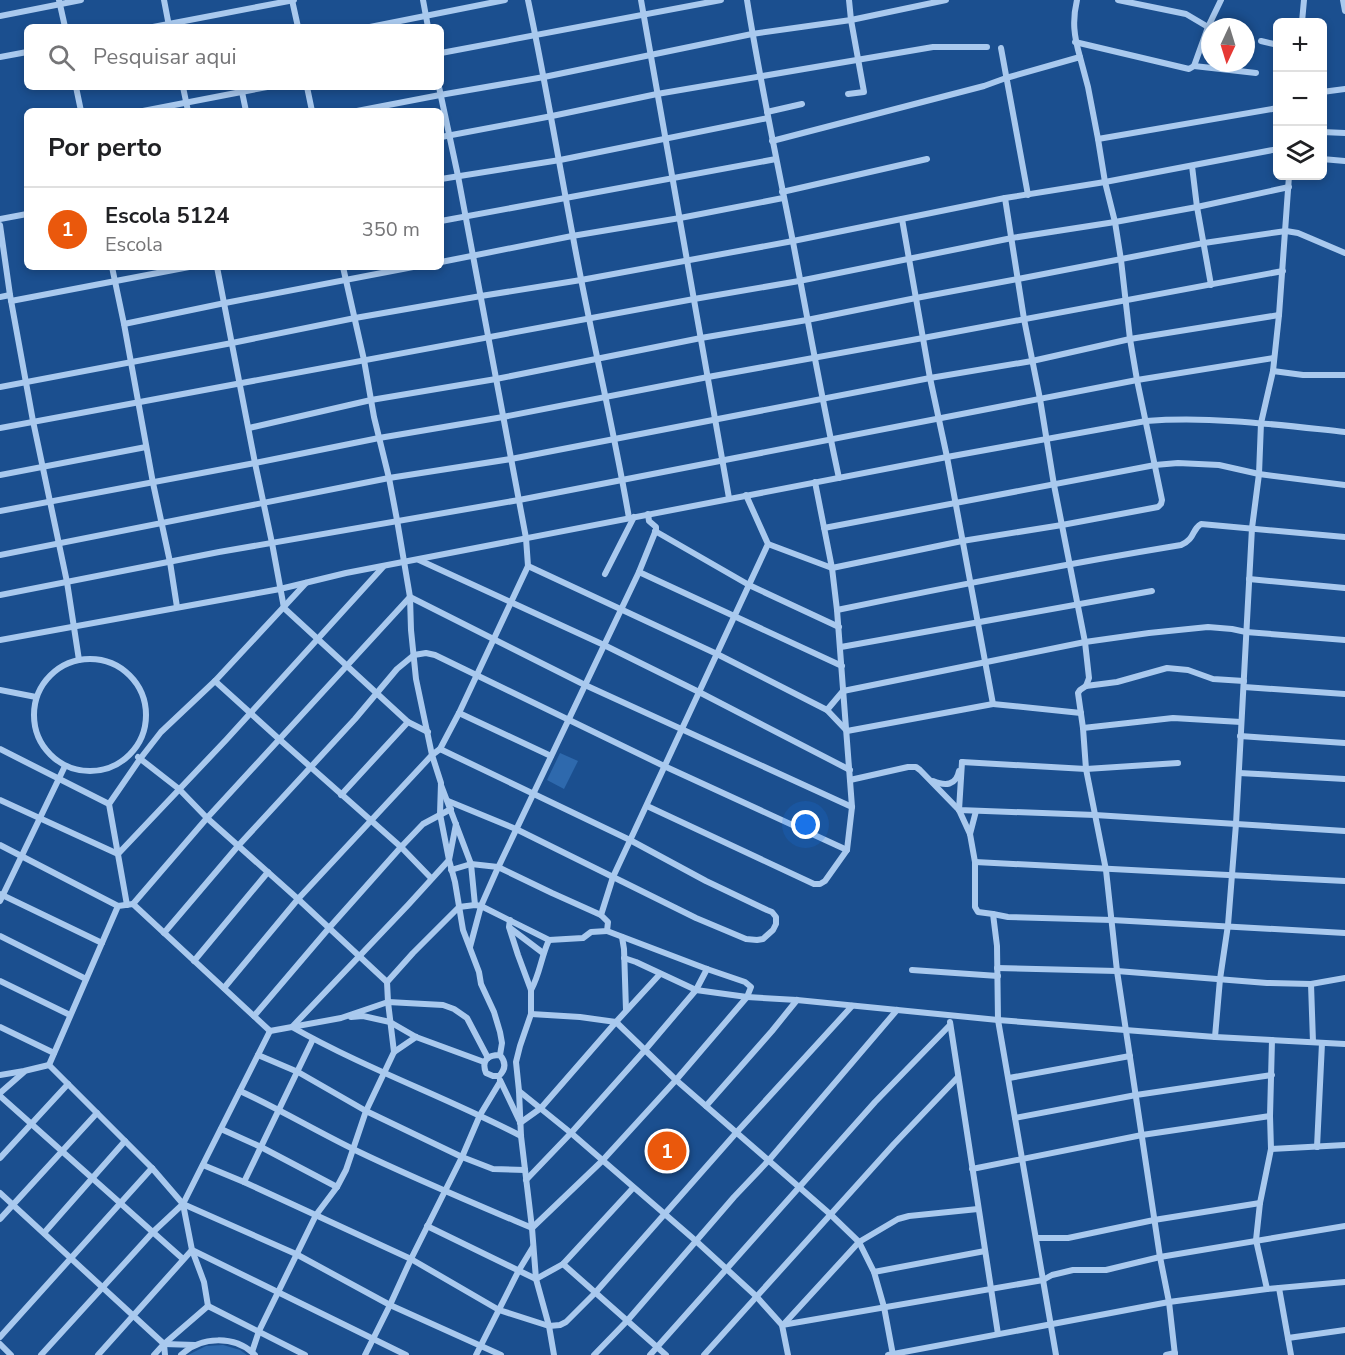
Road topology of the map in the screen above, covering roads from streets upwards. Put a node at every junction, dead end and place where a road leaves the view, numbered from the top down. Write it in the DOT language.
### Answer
graph roads {
  1 [pos="81,0"];
  2 [pos="164,0"];
  3 [pos="293,0"];
  4 [pos="423,0"];
  5 [pos="505,0"];
  6 [pos="528,0"];
  7 [pos="641,0"];
  8 [pos="721,0"];
  9 [pos="747,0"];
  10 [pos="849,0"];
  11 [pos="946,0"];
  12 [pos="1077,0"];
  13 [pos="1118,0"];
  14 [pos="1167,0"];
  15 [pos="1221,0"];
  16 [pos="1304,0"];
  17 [pos="1343,0"];
  18 [pos="1128,1"];
  19 [pos="60,2"];
  20 [pos="1164,9"];
  21 [pos="1345,11"];
  22 [pos="644,15"];
  23 [pos="0,16"];
  24 [pos="426,16"];
  25 [pos="1212,18"];
  26 [pos="1302,18"];
  27 [pos="851,20"];
  28 [pos="1201,23"];
  29 [pos="64,24"];
  30 [pos="169,24"];
  31 [pos="174,24"];
  32 [pos="297,24"];
  33 [pos="385,24"];
  34 [pos="428,24"];
  35 [pos="536,34"];
  36 [pos="752,34"];
  37 [pos="1261,41"];
  38 [pos="1075,42"];
  39 [pos="1273,44"];
  40 [pos="1201,46"];
  41 [pos="987,47"];
  42 [pos="1001,48"];
  43 [pos="444,52"];
  44 [pos="24,53"];
  45 [pos="651,54"];
  46 [pos="0,57"];
  47 [pos="1080,57"];
  48 [pos="857,60"];
  49 [pos="1194,66"];
  50 [pos="1256,73"];
  51 [pos="760,76"];
  52 [pos="544,77"];
  53 [pos="1006,78"];
  54 [pos="1345,88"];
  55 [pos="77,90"];
  56 [pos="184,90"];
  57 [pos="252,90"];
  58 [pos="308,90"];
  59 [pos="439,90"];
  60 [pos="1327,91"];
  61 [pos="242,92"];
  62 [pos="657,94"];
  63 [pos="848,94"];
  64 [pos="440,95"];
  65 [pos="186,103"];
  66 [pos="802,104"];
  67 [pos="80,108"];
  68 [pos="159,108"];
  69 [pos="187,108"];
  70 [pos="245,108"];
  71 [pos="311,108"];
  72 [pos="373,108"];
  73 [pos="444,108"];
  74 [pos="1273,109"];
  75 [pos="444,110"];
  76 [pos="768,115"];
  77 [pos="552,116"];
  78 [pos="1327,132"];
  79 [pos="1345,133"];
  80 [pos="451,135"];
  81 [pos="444,136"];
  82 [pos="665,138"];
  83 [pos="1098,139"];
  84 [pos="772,141"];
  85 [pos="1273,150"];
  86 [pos="776,159"];
  87 [pos="927,159"];
  88 [pos="1327,159"];
  89 [pos="560,160"];
  90 [pos="1345,161"];
  91 [pos="1192,166"];
  92 [pos="458,176"];
  93 [pos="673,177"];
  94 [pos="444,178"];
  95 [pos="1289,180"];
  96 [pos="1105,182"];
  97 [pos="1289,187"];
  98 [pos="783,195"];
  99 [pos="1028,195"];
  100 [pos="566,197"];
  101 [pos="1005,198"];
  102 [pos="1197,207"];
  103 [pos="24,215"];
  104 [pos="466,217"];
  105 [pos="680,218"];
  106 [pos="0,219"];
  107 [pos="902,219"];
  108 [pos="444,221"];
  109 [pos="1115,222"];
  110 [pos="0,225"];
  111 [pos="1286,231"];
  112 [pos="572,236"];
  113 [pos="1012,238"];
  114 [pos="793,241"];
  115 [pos="1204,243"];
  116 [pos="2,246"];
  117 [pos="1345,253"];
  118 [pos="472,256"];
  119 [pos="909,259"];
  120 [pos="687,260"];
  121 [pos="1121,260"];
  122 [pos="444,261"];
  123 [pos="113,270"];
  124 [pos="174,270"];
  125 [pos="218,270"];
  126 [pos="344,270"];
  127 [pos="398,270"];
  128 [pos="1283,271"];
  129 [pos="1018,279"];
  130 [pos="346,280"];
  131 [pos="581,280"];
  132 [pos="800,281"];
  133 [pos="115,282"];
  134 [pos="1211,285"];
  135 [pos="481,296"];
  136 [pos="0,297"];
  137 [pos="11,298"];
  138 [pos="916,298"];
  139 [pos="694,299"];
  140 [pos="1126,299"];
  141 [pos="225,303"];
  142 [pos="1280,315"];
  143 [pos="354,318"];
  144 [pos="589,319"];
  145 [pos="1024,319"];
  146 [pos="807,320"];
  147 [pos="124,324"];
  148 [pos="489,338"];
  149 [pos="701,338"];
  150 [pos="924,338"];
  151 [pos="1130,339"];
  152 [pos="232,343"];
  153 [pos="814,357"];
  154 [pos="1274,358"];
  155 [pos="364,360"];
  156 [pos="597,360"];
  157 [pos="1032,361"];
  158 [pos="131,362"];
  159 [pos="1273,371"];
  160 [pos="1345,375"];
  161 [pos="708,377"];
  162 [pos="930,378"];
  163 [pos="496,379"];
  164 [pos="1137,380"];
  165 [pos="240,382"];
  166 [pos="27,383"];
  167 [pos="0,387"];
  168 [pos="605,398"];
  169 [pos="822,399"];
  170 [pos="1040,399"];
  171 [pos="371,400"];
  172 [pos="138,402"];
  173 [pos="503,417"];
  174 [pos="939,418"];
  175 [pos="715,420"];
  176 [pos="33,421"];
  177 [pos="1146,421"];
  178 [pos="1261,423"];
  179 [pos="0,428"];
  180 [pos="249,428"];
  181 [pos="1345,432"];
  182 [pos="379,438"];
  183 [pos="615,439"];
  184 [pos="1047,439"];
  185 [pos="831,440"];
  186 [pos="146,447"];
  187 [pos="947,457"];
  188 [pos="511,459"];
  189 [pos="723,460"];
  190 [pos="255,463"];
  191 [pos="1155,465"];
  192 [pos="43,466"];
  193 [pos="1259,474"];
  194 [pos="0,475"];
  195 [pos="389,478"];
  196 [pos="838,478"];
  197 [pos="622,480"];
  198 [pos="815,482"];
  199 [pos="153,483"];
  200 [pos="1345,484"];
  201 [pos="1054,485"];
  202 [pos="746,495"];
  203 [pos="729,498"];
  204 [pos="519,500"];
  205 [pos="50,501"];
  206 [pos="263,503"];
  207 [pos="955,504"];
  208 [pos="0,511"];
  209 [pos="648,514"];
  210 [pos="631,518"];
  211 [pos="397,520"];
  212 [pos="162,523"];
  213 [pos="1062,525"];
  214 [pos="824,528"];
  215 [pos="1252,528"];
  216 [pos="655,531"];
  217 [pos="1345,537"];
  218 [pos="526,538"];
  219 [pos="962,541"];
  220 [pos="58,543"];
  221 [pos="272,543"];
  222 [pos="768,544"];
  223 [pos="0,555"];
  224 [pos="418,559"];
  225 [pos="170,562"];
  226 [pos="404,562"];
  227 [pos="1070,563"];
  228 [pos="384,566"];
  229 [pos="528,566"];
  230 [pos="832,568"];
  231 [pos="639,572"];
  232 [pos="605,574"];
  233 [pos="1249,579"];
  234 [pos="67,582"];
  235 [pos="970,582"];
  236 [pos="306,583"];
  237 [pos="749,585"];
  238 [pos="1345,588"];
  239 [pos="280,589"];
  240 [pos="1152,591"];
  241 [pos="0,595"];
  242 [pos="410,597"];
  243 [pos="512,603"];
  244 [pos="1078,605"];
  245 [pos="177,607"];
  246 [pos="284,608"];
  247 [pos="621,609"];
  248 [pos="837,610"];
  249 [pos="735,616"];
  250 [pos="978,622"];
  251 [pos="74,626"];
  252 [pos="839,627"];
  253 [pos="1246,632"];
  254 [pos="317,639"];
  255 [pos="0,640"];
  256 [pos="494,640"];
  257 [pos="1345,640"];
  258 [pos="1085,642"];
  259 [pos="604,645"];
  260 [pos="841,647"];
  261 [pos="717,654"];
  262 [pos="414,655"];
  263 [pos="79,660"];
  264 [pos="986,663"];
  265 [pos="346,666"];
  266 [pos="842,666"];
  267 [pos="477,676"];
  268 [pos="215,681"];
  269 [pos="1244,684"];
  270 [pos="585,686"];
  271 [pos="1086,686"];
  272 [pos="0,690"];
  273 [pos="699,692"];
  274 [pos="843,692"];
  275 [pos="376,693"];
  276 [pos="1345,693"];
  277 [pos="36,697"];
  278 [pos="993,704"];
  279 [pos="827,710"];
  280 [pos="250,713"];
  281 [pos="459,713"];
  282 [pos="1081,713"];
  283 [pos="569,720"];
  284 [pos="408,722"];
  285 [pos="1241,722"];
  286 [pos="1083,728"];
  287 [pos="681,730"];
  288 [pos="847,731"];
  289 [pos="428,732"];
  290 [pos="1240,736"];
  291 [pos="279,739"];
  292 [pos="1345,743"];
  293 [pos="0,749"];
  294 [pos="440,749"];
  295 [pos="132,754"];
  296 [pos="432,755"];
  297 [pos="551,756"];
  298 [pos="140,759"];
  299 [pos="962,762"];
  300 [pos="1178,763"];
  301 [pos="664,765"];
  302 [pos="65,766"];
  303 [pos="311,767"];
  304 [pos="1086,769"];
  305 [pos="849,770"];
  306 [pos="920,770"];
  307 [pos="1239,773"];
  308 [pos="59,779"];
  309 [pos="1345,779"];
  310 [pos="850,780"];
  311 [pos="441,783"];
  312 [pos="179,789"];
  313 [pos="341,795"];
  314 [pos="533,795"];
  315 [pos="0,800"];
  316 [pos="448,801"];
  317 [pos="109,804"];
  318 [pos="647,806"];
  319 [pos="852,807"];
  320 [pos="451,809"];
  321 [pos="959,810"];
  322 [pos="976,811"];
  323 [pos="440,814"];
  324 [pos="1095,815"];
  325 [pos="207,818"];
  326 [pos="39,819"];
  327 [pos="370,821"];
  328 [pos="456,824"];
  329 [pos="1236,824"];
  330 [pos="516,829"];
  331 [pos="1345,831"];
  332 [pos="970,834"];
  333 [pos="630,840"];
  334 [pos="0,845"];
  335 [pos="238,846"];
  336 [pos="401,847"];
  337 [pos="846,850"];
  338 [pos="118,854"];
  339 [pos="22,856"];
  340 [pos="449,860"];
  341 [pos="975,862"];
  342 [pos="471,864"];
  343 [pos="498,867"];
  344 [pos="451,870"];
  345 [pos="1106,870"];
  346 [pos="268,872"];
  347 [pos="1231,874"];
  348 [pos="612,877"];
  349 [pos="431,878"];
  350 [pos="1345,881"];
  351 [pos="1,897"];
  352 [pos="298,899"];
  353 [pos="130,904"];
  354 [pos="118,906"];
  355 [pos="478,906"];
  356 [pos="459,907"];
  357 [pos="993,914"];
  358 [pos="601,915"];
  359 [pos="1112,920"];
  360 [pos="509,923"];
  361 [pos="1228,925"];
  362 [pos="329,928"];
  363 [pos="607,931"];
  364 [pos="164,933"];
  365 [pos="1345,933"];
  366 [pos="0,936"];
  367 [pos="622,936"];
  368 [pos="549,940"];
  369 [pos="102,943"];
  370 [pos="470,948"];
  371 [pos="543,953"];
  372 [pos="358,957"];
  373 [pos="624,958"];
  374 [pos="194,961"];
  375 [pos="998,968"];
  376 [pos="707,969"];
  377 [pos="912,970"];
  378 [pos="1117,971"];
  379 [pos="660,974"];
  380 [pos="998,976"];
  381 [pos="1345,978"];
  382 [pos="86,979"];
  383 [pos="1220,979"];
  384 [pos="0,981"];
  385 [pos="387,982"];
  386 [pos="1311,984"];
  387 [pos="224,988"];
  388 [pos="531,990"];
  389 [pos="696,990"];
  390 [pos="747,997"];
  391 [pos="797,1000"];
  392 [pos="388,1002"];
  393 [pos="852,1006"];
  394 [pos="897,1010"];
  395 [pos="626,1011"];
  396 [pos="531,1014"];
  397 [pos="70,1015"];
  398 [pos="254,1016"];
  399 [pos="949,1016"];
  400 [pos="341,1018"];
  401 [pos="998,1020"];
  402 [pos="390,1022"];
  403 [pos="616,1022"];
  404 [pos="950,1025"];
  405 [pos="0,1027"];
  406 [pos="292,1027"];
  407 [pos="1126,1030"];
  408 [pos="270,1031"];
  409 [pos="416,1037"];
  410 [pos="1215,1037"];
  411 [pos="313,1039"];
  412 [pos="1272,1040"];
  413 [pos="1313,1042"];
  414 [pos="1322,1043"];
  415 [pos="1345,1044"];
  416 [pos="645,1050"];
  417 [pos="394,1052"];
  418 [pos="54,1053"];
  419 [pos="258,1055"];
  420 [pos="500,1055"];
  421 [pos="1130,1056"];
  422 [pos="486,1060"];
  423 [pos="49,1065"];
  424 [pos="24,1071"];
  425 [pos="298,1072"];
  426 [pos="384,1073"];
  427 [pos="1,1075"];
  428 [pos="1272,1075"];
  429 [pos="958,1077"];
  430 [pos="1009,1078"];
  431 [pos="500,1079"];
  432 [pos="676,1080"];
  433 [pos="68,1084"];
  434 [pos="240,1090"];
  435 [pos="519,1091"];
  436 [pos="0,1094"];
  437 [pos="1136,1095"];
  438 [pos="706,1106"];
  439 [pos="541,1108"];
  440 [pos="279,1110"];
  441 [pos="366,1111"];
  442 [pos="97,1113"];
  443 [pos="480,1115"];
  444 [pos="1270,1116"];
  445 [pos="1015,1118"];
  446 [pos="520,1123"];
  447 [pos="31,1124"];
  448 [pos="221,1129"];
  449 [pos="571,1133"];
  450 [pos="736,1133"];
  451 [pos="1142,1135"];
  452 [pos="521,1136"];
  453 [pos="125,1141"];
  454 [pos="1345,1145"];
  455 [pos="1317,1147"];
  456 [pos="261,1148"];
  457 [pos="353,1149"];
  458 [pos="1271,1149"];
  459 [pos="63,1151"];
  460 [pos="462,1157"];
  461 [pos="0,1158"];
  462 [pos="1023,1159"];
  463 [pos="769,1160"];
  464 [pos="602,1161"];
  465 [pos="203,1165"];
  466 [pos="152,1168"];
  467 [pos="972,1169"];
  468 [pos="525,1170"];
  469 [pos="92,1176"];
  470 [pos="526,1180"];
  471 [pos="244,1182"];
  472 [pos="337,1187"];
  473 [pos="799,1187"];
  474 [pos="633,1188"];
  475 [pos="444,1191"];
  476 [pos="0,1193"];
  477 [pos="122,1203"];
  478 [pos="1260,1203"];
  479 [pos="183,1204"];
  480 [pos="13,1205"];
  481 [pos="978,1209"];
  482 [pos="830,1214"];
  483 [pos="316,1215"];
  484 [pos="664,1215"];
  485 [pos="0,1219"];
  486 [pos="1154,1220"];
  487 [pos="427,1226"];
  488 [pos="1345,1226"];
  489 [pos="532,1228"];
  490 [pos="153,1232"];
  491 [pos="44,1233"];
  492 [pos="1036,1238"];
  493 [pos="1256,1240"];
  494 [pos="696,1241"];
  495 [pos="859,1242"];
  496 [pos="533,1246"];
  497 [pos="192,1250"];
  498 [pos="984,1251"];
  499 [pos="296,1254"];
  500 [pos="1160,1257"];
  501 [pos="72,1258"];
  502 [pos="183,1258"];
  503 [pos="411,1259"];
  504 [pos="563,1264"];
  505 [pos="519,1270"];
  506 [pos="726,1270"];
  507 [pos="874,1272"];
  508 [pos="536,1279"];
  509 [pos="1043,1280"];
  510 [pos="1345,1282"];
  511 [pos="104,1288"];
  512 [pos="990,1288"];
  513 [pos="1279,1288"];
  514 [pos="1267,1289"];
  515 [pos="278,1292"];
  516 [pos="596,1293"];
  517 [pos="756,1296"];
  518 [pos="1169,1302"];
  519 [pos="390,1305"];
  520 [pos="208,1306"];
  521 [pos="884,1307"];
  522 [pos="499,1310"];
  523 [pos="134,1316"];
  524 [pos="627,1321"];
  525 [pos="782,1325"];
  526 [pos="1050,1325"];
  527 [pos="549,1326"];
  528 [pos="1345,1330"];
  529 [pos="259,1331"];
  530 [pos="998,1334"];
  531 [pos="0,1337"];
  532 [pos="1288,1338"];
  533 [pos="373,1339"];
  534 [pos="0,1344"];
  535 [pos="164,1344"];
  536 [pos="195,1345"];
  537 [pos="481,1347"];
  538 [pos="657,1347"];
  539 [pos="254,1353"];
  540 [pos="1175,1354"];
  541 [pos="11,1355"];
  542 [pos="41,1355"];
  543 [pos="98,1355"];
  544 [pos="154,1355"];
  545 [pos="165,1355"];
  546 [pos="181,1355"];
  547 [pos="305,1355"];
  548 [pos="365,1355"];
  549 [pos="406,1355"];
  550 [pos="476,1355"];
  551 [pos="501,1355"];
  552 [pos="554,1355"];
  553 [pos="594,1355"];
  554 [pos="650,1355"];
  555 [pos="666,1355"];
  556 [pos="704,1355"];
  557 [pos="788,1355"];
  558 [pos="892,1355"];
  559 [pos="1056,1355"];
  560 [pos="1166,1355"];
  561 [pos="1291,1355"];
  1 -- 19 [label="street"];
  2 -- 30 [label="street"];
  3 -- 31 [label="street"];
  3 -- 32 [label="street"];
  4 -- 24 [label="street"];
  5 -- 24 [label="street"];
  6 -- 35 [label="street"];
  7 -- 22 [label="street"];
  8 -- 22 [label="street"];
  9 -- 36 [label="street"];
  10 -- 27 [label="street"];
  11 -- 27 [label="street"];
  12 -- 38 [label="street"];
  13 -- 18 [label="street"];
  14 -- 20 [label="street"];
  15 -- 25 [label="street"];
  16 -- 26 [label="street"];
  17 -- 21 [label="street"];
  18 -- 20 [label="street"];
  19 -- 23 [label="street"];
  19 -- 29 [label="street"];
  20 -- 28 [label="street"];
  22 -- 35 [label="street"];
  22 -- 45 [label="street"];
  24 -- 33 [label="street"];
  24 -- 34 [label="street"];
  27 -- 36 [label="street"];
  27 -- 48 [label="street"];
  35 -- 43 [label="street"];
  35 -- 52 [label="street"];
  36 -- 45 [label="street"];
  36 -- 51 [label="street"];
  37 -- 39 [label="street"];
  38 -- 47 [label="street"];
  38 -- 49 [label="street"];
  40 -- 49 [label="street"];
  41 -- 48 [label="street"];
  42 -- 53 [label="street"];
  44 -- 46 [label="street"];
  45 -- 52 [label="street"];
  45 -- 62 [label="street"];
  47 -- 53 [label="street"];
  47 -- 83 [label="street"];
  48 -- 51 [label="street"];
  48 -- 63 [label="street"];
  49 -- 50 [label="street"];
  51 -- 62 [label="street"];
  51 -- 76 [label="street"];
  52 -- 64 [label="street"];
  52 -- 77 [label="street"];
  53 -- 84 [label="street"];
  53 -- 99 [label="street"];
  54 -- 60 [label="street"];
  55 -- 67 [label="street"];
  56 -- 65 [label="street"];
  57 -- 61 [label="street"];
  58 -- 71 [label="street"];
  59 -- 64 [label="street"];
  61 -- 65 [label="street"];
  61 -- 70 [label="street"];
  62 -- 77 [label="street"];
  62 -- 82 [label="street"];
  64 -- 72 [label="street"];
  64 -- 73 [label="street"];
  65 -- 68 [label="street"];
  65 -- 69 [label="street"];
  66 -- 76 [label="street"];
  74 -- 83 [label="street"];
  75 -- 80 [label="street"];
  76 -- 82 [label="street"];
  76 -- 84 [label="street"];
  77 -- 80 [label="street"];
  77 -- 89 [label="street"];
  78 -- 79 [label="street"];
  80 -- 81 [label="street"];
  80 -- 92 [label="street"];
  82 -- 89 [label="street"];
  82 -- 93 [label="street"];
  83 -- 96 [label="street"];
  84 -- 86 [label="street"];
  85 -- 91 [label="street"];
  86 -- 93 [label="street"];
  86 -- 98 [label="street"];
  87 -- 98 [label="street"];
  88 -- 90 [label="street"];
  89 -- 92 [label="street"];
  89 -- 100 [label="street"];
  91 -- 96 [label="street"];
  91 -- 102 [label="street"];
  92 -- 94 [label="street"];
  92 -- 104 [label="street"];
  93 -- 100 [label="street"];
  93 -- 105 [label="street"];
  95 -- 97 [label="street"];
  96 -- 99 [label="street"];
  96 -- 109 [label="street"];
  97 -- 102 [label="street"];
  97 -- 111 [label="street"];
  98 -- 105 [label="street"];
  98 -- 114 [label="street"];
  99 -- 101 [label="street"];
  100 -- 104 [label="street"];
  100 -- 112 [label="street"];
  101 -- 107 [label="street"];
  101 -- 113 [label="street"];
  102 -- 109 [label="street"];
  102 -- 115 [label="street"];
  103 -- 106 [label="street"];
  104 -- 108 [label="street"];
  104 -- 118 [label="street"];
  105 -- 112 [label="street"];
  105 -- 120 [label="street"];
  107 -- 114 [label="street"];
  107 -- 119 [label="street"];
  109 -- 113 [label="street"];
  109 -- 121 [label="street"];
  110 -- 116 [label="street"];
  111 -- 115 [label="street"];
  111 -- 117 [label="street"];
  111 -- 128 [label="street"];
  112 -- 118 [label="street"];
  112 -- 131 [label="street"];
  113 -- 119 [label="street"];
  113 -- 129 [label="street"];
  114 -- 120 [label="street"];
  114 -- 132 [label="street"];
  115 -- 121 [label="street"];
  115 -- 134 [label="street"];
  116 -- 137 [label="street"];
  118 -- 122 [label="street"];
  118 -- 135 [label="street"];
  119 -- 132 [label="street"];
  119 -- 138 [label="street"];
  120 -- 131 [label="street"];
  120 -- 139 [label="street"];
  121 -- 129 [label="street"];
  121 -- 140 [label="street"];
  123 -- 133 [label="street"];
  124 -- 133 [label="street"];
  125 -- 141 [label="street"];
  126 -- 130 [label="street"];
  127 -- 130 [label="street"];
  128 -- 134 [label="street"];
  128 -- 142 [label="street"];
  129 -- 138 [label="street"];
  129 -- 145 [label="street"];
  130 -- 141 [label="street"];
  130 -- 143 [label="street"];
  131 -- 135 [label="street"];
  131 -- 144 [label="street"];
  132 -- 139 [label="street"];
  132 -- 146 [label="street"];
  133 -- 137 [label="street"];
  133 -- 147 [label="street"];
  134 -- 140 [label="street"];
  135 -- 143 [label="street"];
  135 -- 148 [label="street"];
  136 -- 137 [label="street"];
  137 -- 166 [label="street"];
  138 -- 146 [label="street"];
  138 -- 150 [label="street"];
  139 -- 144 [label="street"];
  139 -- 149 [label="street"];
  140 -- 145 [label="street"];
  140 -- 151 [label="street"];
  141 -- 147 [label="street"];
  141 -- 152 [label="street"];
  142 -- 151 [label="street"];
  142 -- 154 [label="street"];
  143 -- 152 [label="street"];
  143 -- 155 [label="street"];
  144 -- 148 [label="street"];
  144 -- 156 [label="street"];
  145 -- 150 [label="street"];
  145 -- 157 [label="street"];
  146 -- 149 [label="street"];
  146 -- 153 [label="street"];
  147 -- 158 [label="street"];
  148 -- 155 [label="street"];
  148 -- 163 [label="street"];
  149 -- 156 [label="street"];
  149 -- 161 [label="street"];
  150 -- 153 [label="street"];
  150 -- 162 [label="street"];
  151 -- 157 [label="street"];
  151 -- 164 [label="street"];
  152 -- 158 [label="street"];
  152 -- 165 [label="street"];
  153 -- 161 [label="street"];
  153 -- 169 [label="street"];
  154 -- 159 [label="street"];
  154 -- 164 [label="street"];
  155 -- 165 [label="street"];
  155 -- 171 [label="street"];
  156 -- 163 [label="street"];
  156 -- 168 [label="street"];
  157 -- 162 [label="street"];
  157 -- 170 [label="street"];
  158 -- 166 [label="street"];
  158 -- 172 [label="street"];
  159 -- 160 [label="street"];
  159 -- 178 [label="street"];
  161 -- 168 [label="street"];
  161 -- 175 [label="street"];
  162 -- 169 [label="street"];
  162 -- 174 [label="street"];
  163 -- 171 [label="street"];
  163 -- 173 [label="street"];
  164 -- 170 [label="street"];
  164 -- 177 [label="street"];
  165 -- 172 [label="street"];
  165 -- 180 [label="street"];
  166 -- 167 [label="street"];
  166 -- 176 [label="street"];
  168 -- 173 [label="street"];
  168 -- 183 [label="street"];
  169 -- 175 [label="street"];
  169 -- 185 [label="street"];
  170 -- 174 [label="street"];
  170 -- 184 [label="street"];
  171 -- 180 [label="street"];
  171 -- 182 [label="street"];
  172 -- 176 [label="street"];
  172 -- 186 [label="street"];
  173 -- 182 [label="street"];
  173 -- 188 [label="street"];
  174 -- 185 [label="street"];
  174 -- 187 [label="street"];
  175 -- 183 [label="street"];
  175 -- 189 [label="street"];
  176 -- 179 [label="street"];
  176 -- 192 [label="street"];
  177 -- 178 [label="street"];
  177 -- 184 [label="street"];
  177 -- 191 [label="street"];
  178 -- 181 [label="street"];
  178 -- 193 [label="street"];
  180 -- 190 [label="street"];
  182 -- 190 [label="street"];
  182 -- 195 [label="street"];
  183 -- 188 [label="street"];
  183 -- 197 [label="street"];
  184 -- 187 [label="street"];
  184 -- 201 [label="street"];
  185 -- 189 [label="street"];
  185 -- 196 [label="street"];
  186 -- 192 [label="street"];
  186 -- 199 [label="street"];
  187 -- 196 [label="street"];
  187 -- 207 [label="street"];
  188 -- 195 [label="street"];
  188 -- 204 [label="street"];
  189 -- 197 [label="street"];
  189 -- 203 [label="street"];
  190 -- 199 [label="street"];
  190 -- 206 [label="street"];
  191 -- 193 [label="street"];
  191 -- 201 [label="street"];
  191 -- 213 [label="street"];
  192 -- 194 [label="street"];
  192 -- 205 [label="street"];
  193 -- 200 [label="street"];
  193 -- 215 [label="street"];
  195 -- 206 [label="street"];
  195 -- 211 [label="street"];
  196 -- 198 [label="street"];
  197 -- 204 [label="street"];
  197 -- 210 [label="street"];
  198 -- 202 [label="street"];
  198 -- 214 [label="street"];
  199 -- 205 [label="street"];
  199 -- 212 [label="street"];
  201 -- 207 [label="street"];
  201 -- 213 [label="street"];
  202 -- 203 [label="street"];
  202 -- 222 [label="street"];
  203 -- 209 [label="street"];
  204 -- 211 [label="street"];
  204 -- 218 [label="street"];
  205 -- 208 [label="street"];
  205 -- 220 [label="street"];
  206 -- 212 [label="street"];
  206 -- 221 [label="street"];
  207 -- 214 [label="street"];
  207 -- 219 [label="street"];
  209 -- 210 [label="street"];
  209 -- 216 [label="street"];
  210 -- 218 [label="street"];
  210 -- 232 [label="street"];
  211 -- 221 [label="street"];
  211 -- 226 [label="street"];
  212 -- 220 [label="street"];
  212 -- 225 [label="street"];
  213 -- 219 [label="street"];
  213 -- 227 [label="street"];
  214 -- 230 [label="street"];
  215 -- 217 [label="street"];
  215 -- 227 [label="street"];
  215 -- 233 [label="street"];
  216 -- 231 [label="street"];
  216 -- 237 [label="street"];
  218 -- 224 [label="street"];
  218 -- 229 [label="street"];
  219 -- 230 [label="street"];
  219 -- 235 [label="street"];
  220 -- 223 [label="street"];
  220 -- 234 [label="street"];
  221 -- 225 [label="street"];
  221 -- 239 [label="street"];
  222 -- 230 [label="street"];
  222 -- 237 [label="street"];
  224 -- 226 [label="street"];
  224 -- 243 [label="street"];
  225 -- 234 [label="street"];
  225 -- 245 [label="street"];
  226 -- 228 [label="street"];
  226 -- 242 [label="street"];
  227 -- 235 [label="street"];
  227 -- 244 [label="street"];
  228 -- 236 [label="street"];
  228 -- 254 [label="street"];
  229 -- 243 [label="street"];
  229 -- 247 [label="street"];
  230 -- 248 [label="street"];
  231 -- 247 [label="street"];
  231 -- 249 [label="street"];
  233 -- 238 [label="street"];
  233 -- 253 [label="street"];
  234 -- 241 [label="street"];
  234 -- 251 [label="street"];
  235 -- 248 [label="street"];
  235 -- 250 [label="street"];
  236 -- 239 [label="street"];
  236 -- 246 [label="street"];
  237 -- 249 [label="street"];
  237 -- 252 [label="street"];
  239 -- 245 [label="street"];
  239 -- 246 [label="street"];
  240 -- 244 [label="street"];
  242 -- 256 [label="street"];
  242 -- 262 [label="street"];
  242 -- 265 [label="street"];
  243 -- 256 [label="street"];
  243 -- 259 [label="street"];
  244 -- 250 [label="street"];
  244 -- 258 [label="street"];
  245 -- 251 [label="street"];
  246 -- 254 [label="street"];
  246 -- 268 [label="street"];
  247 -- 259 [label="street"];
  247 -- 261 [label="street"];
  248 -- 252 [label="street"];
  249 -- 261 [label="street"];
  249 -- 266 [label="street"];
  250 -- 260 [label="street"];
  250 -- 264 [label="street"];
  251 -- 255 [label="street"];
  251 -- 263 [label="street"];
  252 -- 260 [label="street"];
  253 -- 257 [label="street"];
  253 -- 258 [label="street"];
  253 -- 269 [label="street"];
  254 -- 265 [label="street"];
  254 -- 280 [label="street"];
  256 -- 267 [label="street"];
  256 -- 270 [label="street"];
  258 -- 264 [label="street"];
  258 -- 271 [label="street"];
  259 -- 270 [label="street"];
  259 -- 273 [label="street"];
  260 -- 266 [label="street"];
  261 -- 273 [label="street"];
  261 -- 279 [label="street"];
  262 -- 267 [label="street"];
  262 -- 275 [label="street"];
  262 -- 289 [label="street"];
  263 -- 277 [label="street"];
  263 -- 295 [label="street"];
  264 -- 274 [label="street"];
  264 -- 278 [label="street"];
  265 -- 275 [label="street"];
  265 -- 291 [label="street"];
  266 -- 274 [label="street"];
  267 -- 281 [label="street"];
  267 -- 283 [label="street"];
  268 -- 280 [label="street"];
  268 -- 298 [label="street"];
  269 -- 271 [label="street"];
  269 -- 276 [label="street"];
  269 -- 285 [label="street"];
  270 -- 283 [label="street"];
  270 -- 287 [label="street"];
  271 -- 282 [label="street"];
  272 -- 277 [label="street"];
  273 -- 287 [label="street"];
  273 -- 305 [label="street"];
  274 -- 279 [label="street"];
  274 -- 288 [label="street"];
  275 -- 284 [label="street"];
  275 -- 303 [label="street"];
  277 -- 302 [label="street"];
  278 -- 282 [label="street"];
  278 -- 288 [label="street"];
  279 -- 288 [label="street"];
  280 -- 291 [label="street"];
  280 -- 312 [label="street"];
  281 -- 294 [label="street"];
  281 -- 297 [label="street"];
  282 -- 286 [label="street"];
  283 -- 297 [label="street"];
  283 -- 301 [label="street"];
  284 -- 289 [label="street"];
  284 -- 313 [label="street"];
  285 -- 286 [label="street"];
  285 -- 290 [label="street"];
  286 -- 304 [label="street"];
  287 -- 301 [label="street"];
  287 -- 319 [label="street"];
  288 -- 305 [label="street"];
  289 -- 296 [label="street"];
  290 -- 292 [label="street"];
  290 -- 307 [label="street"];
  291 -- 303 [label="street"];
  291 -- 325 [label="street"];
  293 -- 308 [label="street"];
  294 -- 296 [label="street"];
  294 -- 314 [label="street"];
  295 -- 298 [label="street"];
  295 -- 302 [label="street"];
  296 -- 311 [label="street"];
  296 -- 327 [label="street"];
  297 -- 314 [label="street"];
  298 -- 312 [label="street"];
  298 -- 317 [label="street"];
  299 -- 304 [label="street"];
  299 -- 306 [label="street"];
  299 -- 321 [label="street"];
  300 -- 304 [label="street"];
  301 -- 318 [label="street"];
  301 -- 337 [label="street"];
  302 -- 308 [label="street"];
  303 -- 313 [label="street"];
  303 -- 335 [label="street"];
  304 -- 324 [label="street"];
  305 -- 310 [label="street"];
  306 -- 310 [label="street"];
  306 -- 321 [label="street"];
  307 -- 309 [label="street"];
  307 -- 329 [label="street"];
  308 -- 317 [label="street"];
  308 -- 326 [label="street"];
  310 -- 319 [label="street"];
  311 -- 316 [label="street"];
  311 -- 323 [label="street"];
  312 -- 325 [label="street"];
  312 -- 338 [label="street"];
  313 -- 327 [label="street"];
  314 -- 330 [label="street"];
  314 -- 333 [label="street"];
  315 -- 326 [label="street"];
  316 -- 320 [label="street"];
  316 -- 330 [label="street"];
  317 -- 338 [label="street"];
  318 -- 333 [label="street"];
  318 -- 337 [label="street"];
  319 -- 337 [label="street"];
  320 -- 323 [label="street"];
  320 -- 328 [label="street"];
  321 -- 322 [label="street"];
  321 -- 332 [label="street"];
  322 -- 324 [label="street"];
  322 -- 332 [label="street"];
  323 -- 336 [label="street"];
  323 -- 340 [label="street"];
  324 -- 329 [label="street"];
  324 -- 345 [label="street"];
  325 -- 335 [label="street"];
  325 -- 353 [label="street"];
  326 -- 338 [label="street"];
  326 -- 339 [label="street"];
  327 -- 336 [label="street"];
  327 -- 352 [label="street"];
  328 -- 340 [label="street"];
  328 -- 342 [label="street"];
  329 -- 331 [label="street"];
  329 -- 347 [label="street"];
  330 -- 343 [label="street"];
  330 -- 348 [label="street"];
  332 -- 341 [label="street"];
  333 -- 348 [label="street"];
  333 -- 348 [label="street"];
  334 -- 339 [label="street"];
  335 -- 346 [label="street"];
  335 -- 364 [label="street"];
  336 -- 349 [label="street"];
  336 -- 362 [label="street"];
  338 -- 353 [label="street"];
  339 -- 351 [label="street"];
  339 -- 354 [label="street"];
  340 -- 344 [label="street"];
  340 -- 349 [label="street"];
  341 -- 345 [label="street"];
  341 -- 357 [label="street"];
  342 -- 343 [label="street"];
  342 -- 344 [label="street"];
  342 -- 355 [label="street"];
  343 -- 355 [label="street"];
  343 -- 358 [label="street"];
  344 -- 356 [label="street"];
  345 -- 347 [label="street"];
  345 -- 359 [label="street"];
  346 -- 352 [label="street"];
  346 -- 374 [label="street"];
  347 -- 350 [label="street"];
  347 -- 361 [label="street"];
  348 -- 358 [label="street"];
  349 -- 372 [label="street"];
  351 -- 369 [label="street"];
  352 -- 362 [label="street"];
  352 -- 387 [label="street"];
  353 -- 354 [label="street"];
  353 -- 364 [label="street"];
  354 -- 369 [label="street"];
  355 -- 356 [label="street"];
  355 -- 360 [label="street"];
  355 -- 370 [label="street"];
  356 -- 370 [label="street"];
  356 -- 385 [label="street"];
  357 -- 359 [label="street"];
  357 -- 375 [label="street"];
  358 -- 363 [label="street"];
  359 -- 361 [label="street"];
  359 -- 378 [label="street"];
  360 -- 368 [label="street"];
  360 -- 371 [label="street"];
  360 -- 388 [label="street"];
  361 -- 365 [label="street"];
  361 -- 383 [label="street"];
  362 -- 372 [label="street"];
  362 -- 398 [label="street"];
  363 -- 367 [label="street"];
  363 -- 368 [label="street"];
  364 -- 374 [label="street"];
  366 -- 382 [label="street"];
  367 -- 373 [label="street"];
  367 -- 376 [label="street"];
  368 -- 371 [label="street"];
  369 -- 382 [label="street"];
  370 -- 420 [label="street"];
  371 -- 388 [label="street"];
  372 -- 385 [label="street"];
  372 -- 406 [label="street"];
  373 -- 379 [label="street"];
  373 -- 395 [label="street"];
  374 -- 387 [label="street"];
  375 -- 378 [label="street"];
  375 -- 380 [label="street"];
  376 -- 389 [label="street"];
  376 -- 390 [label="street"];
  377 -- 380 [label="street"];
  378 -- 383 [label="street"];
  378 -- 407 [label="street"];
  379 -- 389 [label="street"];
  379 -- 395 [label="street"];
  380 -- 401 [label="street"];
  381 -- 386 [label="street"];
  382 -- 397 [label="street"];
  383 -- 386 [label="street"];
  383 -- 410 [label="street"];
  384 -- 397 [label="street"];
  385 -- 392 [label="street"];
  386 -- 413 [label="street"];
  387 -- 398 [label="street"];
  388 -- 396 [label="street"];
  389 -- 390 [label="street"];
  389 -- 416 [label="street"];
  390 -- 391 [label="street"];
  390 -- 432 [label="street"];
  391 -- 393 [label="street"];
  391 -- 438 [label="street"];
  392 -- 400 [label="street"];
  392 -- 402 [label="street"];
  392 -- 422 [label="street"];
  393 -- 394 [label="street"];
  393 -- 450 [label="street"];
  394 -- 399 [label="street"];
  394 -- 463 [label="street"];
  395 -- 403 [label="street"];
  396 -- 403 [label="street"];
  396 -- 435 [label="street"];
  397 -- 418 [label="street"];
  398 -- 408 [label="street"];
  399 -- 401 [label="street"];
  399 -- 404 [label="street"];
  400 -- 402 [label="street"];
  400 -- 406 [label="street"];
  401 -- 407 [label="street"];
  401 -- 430 [label="street"];
  402 -- 409 [label="street"];
  402 -- 417 [label="street"];
  403 -- 416 [label="street"];
  403 -- 439 [label="street"];
  404 -- 429 [label="street"];
  404 -- 473 [label="street"];
  405 -- 418 [label="street"];
  406 -- 408 [label="street"];
  406 -- 411 [label="street"];
  407 -- 410 [label="street"];
  407 -- 421 [label="street"];
  408 -- 419 [label="street"];
  409 -- 417 [label="street"];
  409 -- 422 [label="street"];
  410 -- 412 [label="street"];
  411 -- 425 [label="street"];
  411 -- 426 [label="street"];
  412 -- 413 [label="street"];
  412 -- 428 [label="street"];
  413 -- 414 [label="street"];
  414 -- 415 [label="street"];
  414 -- 455 [label="street"];
  416 -- 432 [label="street"];
  416 -- 449 [label="street"];
  417 -- 426 [label="street"];
  418 -- 423 [label="street"];
  419 -- 425 [label="street"];
  419 -- 434 [label="street"];
  420 -- 422 [label="street"];
  420 -- 431 [label="street"];
  421 -- 430 [label="street"];
  421 -- 437 [label="street"];
  422 -- 431 [label="street"];
  423 -- 424 [label="street"];
  423 -- 433 [label="street"];
  424 -- 427 [label="street"];
  424 -- 436 [label="street"];
  425 -- 440 [label="street"];
  425 -- 441 [label="street"];
  426 -- 441 [label="street"];
  426 -- 443 [label="street"];
  428 -- 437 [label="street"];
  428 -- 444 [label="street"];
  429 -- 467 [label="street"];
  429 -- 482 [label="street"];
  430 -- 445 [label="street"];
  431 -- 443 [label="street"];
  431 -- 446 [label="street"];
  432 -- 438 [label="street"];
  432 -- 464 [label="street"];
  433 -- 442 [label="street"];
  433 -- 447 [label="street"];
  434 -- 440 [label="street"];
  434 -- 448 [label="street"];
  435 -- 439 [label="street"];
  435 -- 446 [label="street"];
  436 -- 447 [label="street"];
  437 -- 445 [label="street"];
  437 -- 451 [label="street"];
  438 -- 450 [label="street"];
  439 -- 446 [label="street"];
  439 -- 449 [label="street"];
  440 -- 456 [label="street"];
  440 -- 457 [label="street"];
  441 -- 457 [label="street"];
  441 -- 460 [label="street"];
  442 -- 453 [label="street"];
  442 -- 459 [label="street"];
  443 -- 452 [label="street"];
  443 -- 460 [label="street"];
  444 -- 451 [label="street"];
  444 -- 458 [label="street"];
  445 -- 462 [label="street"];
  446 -- 452 [label="street"];
  447 -- 459 [label="street"];
  447 -- 461 [label="street"];
  448 -- 456 [label="street"];
  448 -- 465 [label="street"];
  449 -- 464 [label="street"];
  449 -- 470 [label="street"];
  450 -- 463 [label="street"];
  450 -- 484 [label="street"];
  451 -- 462 [label="street"];
  451 -- 486 [label="street"];
  452 -- 468 [label="street"];
  453 -- 466 [label="street"];
  453 -- 469 [label="street"];
  454 -- 455 [label="street"];
  455 -- 458 [label="street"];
  456 -- 471 [label="street"];
  456 -- 472 [label="street"];
  457 -- 472 [label="street"];
  457 -- 475 [label="street"];
  458 -- 478 [label="street"];
  459 -- 469 [label="street"];
  459 -- 480 [label="street"];
  460 -- 468 [label="street"];
  460 -- 475 [label="street"];
  462 -- 467 [label="street"];
  462 -- 492 [label="street"];
  463 -- 473 [label="street"];
  463 -- 494 [label="street"];
  464 -- 474 [label="street"];
  464 -- 489 [label="street"];
  465 -- 471 [label="street"];
  465 -- 479 [label="street"];
  466 -- 477 [label="street"];
  466 -- 479 [label="street"];
  467 -- 481 [label="street"];
  468 -- 470 [label="street"];
  469 -- 477 [label="street"];
  469 -- 491 [label="street"];
  470 -- 489 [label="street"];
  471 -- 483 [label="street"];
  472 -- 483 [label="street"];
  473 -- 482 [label="street"];
  473 -- 506 [label="street"];
  474 -- 484 [label="street"];
  474 -- 504 [label="street"];
  475 -- 487 [label="street"];
  475 -- 489 [label="street"];
  476 -- 480 [label="street"];
  477 -- 490 [label="street"];
  477 -- 501 [label="street"];
  478 -- 486 [label="street"];
  478 -- 493 [label="street"];
  479 -- 490 [label="street"];
  479 -- 497 [label="street"];
  479 -- 499 [label="street"];
  480 -- 485 [label="street"];
  480 -- 491 [label="street"];
  481 -- 495 [label="street"];
  481 -- 498 [label="street"];
  482 -- 495 [label="street"];
  482 -- 517 [label="street"];
  483 -- 499 [label="street"];
  483 -- 503 [label="street"];
  484 -- 494 [label="street"];
  484 -- 516 [label="street"];
  486 -- 492 [label="street"];
  486 -- 500 [label="street"];
  487 -- 503 [label="street"];
  487 -- 505 [label="street"];
  488 -- 493 [label="street"];
  489 -- 496 [label="street"];
  490 -- 502 [label="street"];
  490 -- 511 [label="street"];
  491 -- 501 [label="street"];
  492 -- 509 [label="street"];
  493 -- 500 [label="street"];
  493 -- 514 [label="street"];
  494 -- 506 [label="street"];
  494 -- 524 [label="street"];
  495 -- 507 [label="street"];
  495 -- 525 [label="street"];
  496 -- 505 [label="street"];
  496 -- 508 [label="street"];
  497 -- 502 [label="street"];
  497 -- 515 [label="street"];
  497 -- 520 [label="street"];
  498 -- 507 [label="street"];
  498 -- 512 [label="street"];
  499 -- 515 [label="street"];
  499 -- 519 [label="street"];
  500 -- 509 [label="street"];
  500 -- 518 [label="street"];
  501 -- 511 [label="street"];
  501 -- 531 [label="street"];
  502 -- 523 [label="street"];
  503 -- 519 [label="street"];
  503 -- 522 [label="street"];
  504 -- 508 [label="street"];
  504 -- 516 [label="street"];
  505 -- 508 [label="street"];
  505 -- 522 [label="street"];
  506 -- 517 [label="street"];
  506 -- 538 [label="street"];
  507 -- 521 [label="street"];
  508 -- 527 [label="street"];
  509 -- 512 [label="street"];
  509 -- 526 [label="street"];
  510 -- 513 [label="street"];
  511 -- 523 [label="street"];
  511 -- 542 [label="street"];
  512 -- 521 [label="street"];
  512 -- 530 [label="street"];
  513 -- 514 [label="street"];
  513 -- 532 [label="street"];
  514 -- 518 [label="street"];
  515 -- 529 [label="street"];
  515 -- 533 [label="street"];
  516 -- 524 [label="street"];
  516 -- 527 [label="street"];
  517 -- 525 [label="street"];
  517 -- 556 [label="street"];
  518 -- 526 [label="street"];
  518 -- 540 [label="street"];
  519 -- 533 [label="street"];
  519 -- 537 [label="street"];
  520 -- 529 [label="street"];
  520 -- 535 [label="street"];
  521 -- 525 [label="street"];
  521 -- 558 [label="street"];
  522 -- 527 [label="street"];
  522 -- 537 [label="street"];
  523 -- 535 [label="street"];
  523 -- 543 [label="street"];
  524 -- 538 [label="street"];
  524 -- 553 [label="street"];
  525 -- 557 [label="street"];
  526 -- 530 [label="street"];
  526 -- 559 [label="street"];
  527 -- 552 [label="street"];
  528 -- 532 [label="street"];
  529 -- 539 [label="street"];
  529 -- 547 [label="street"];
  530 -- 558 [label="street"];
  532 -- 561 [label="street"];
  533 -- 548 [label="street"];
  533 -- 549 [label="street"];
  534 -- 541 [label="street"];
  535 -- 536 [label="street"];
  535 -- 544 [label="street"];
  535 -- 545 [label="street"];
  536 -- 539 [label="street"];
  536 -- 546 [label="street"];
  537 -- 550 [label="street"];
  537 -- 551 [label="street"];
  538 -- 554 [label="street"];
  538 -- 555 [label="street"];
  540 -- 560 [label="street"];
}
